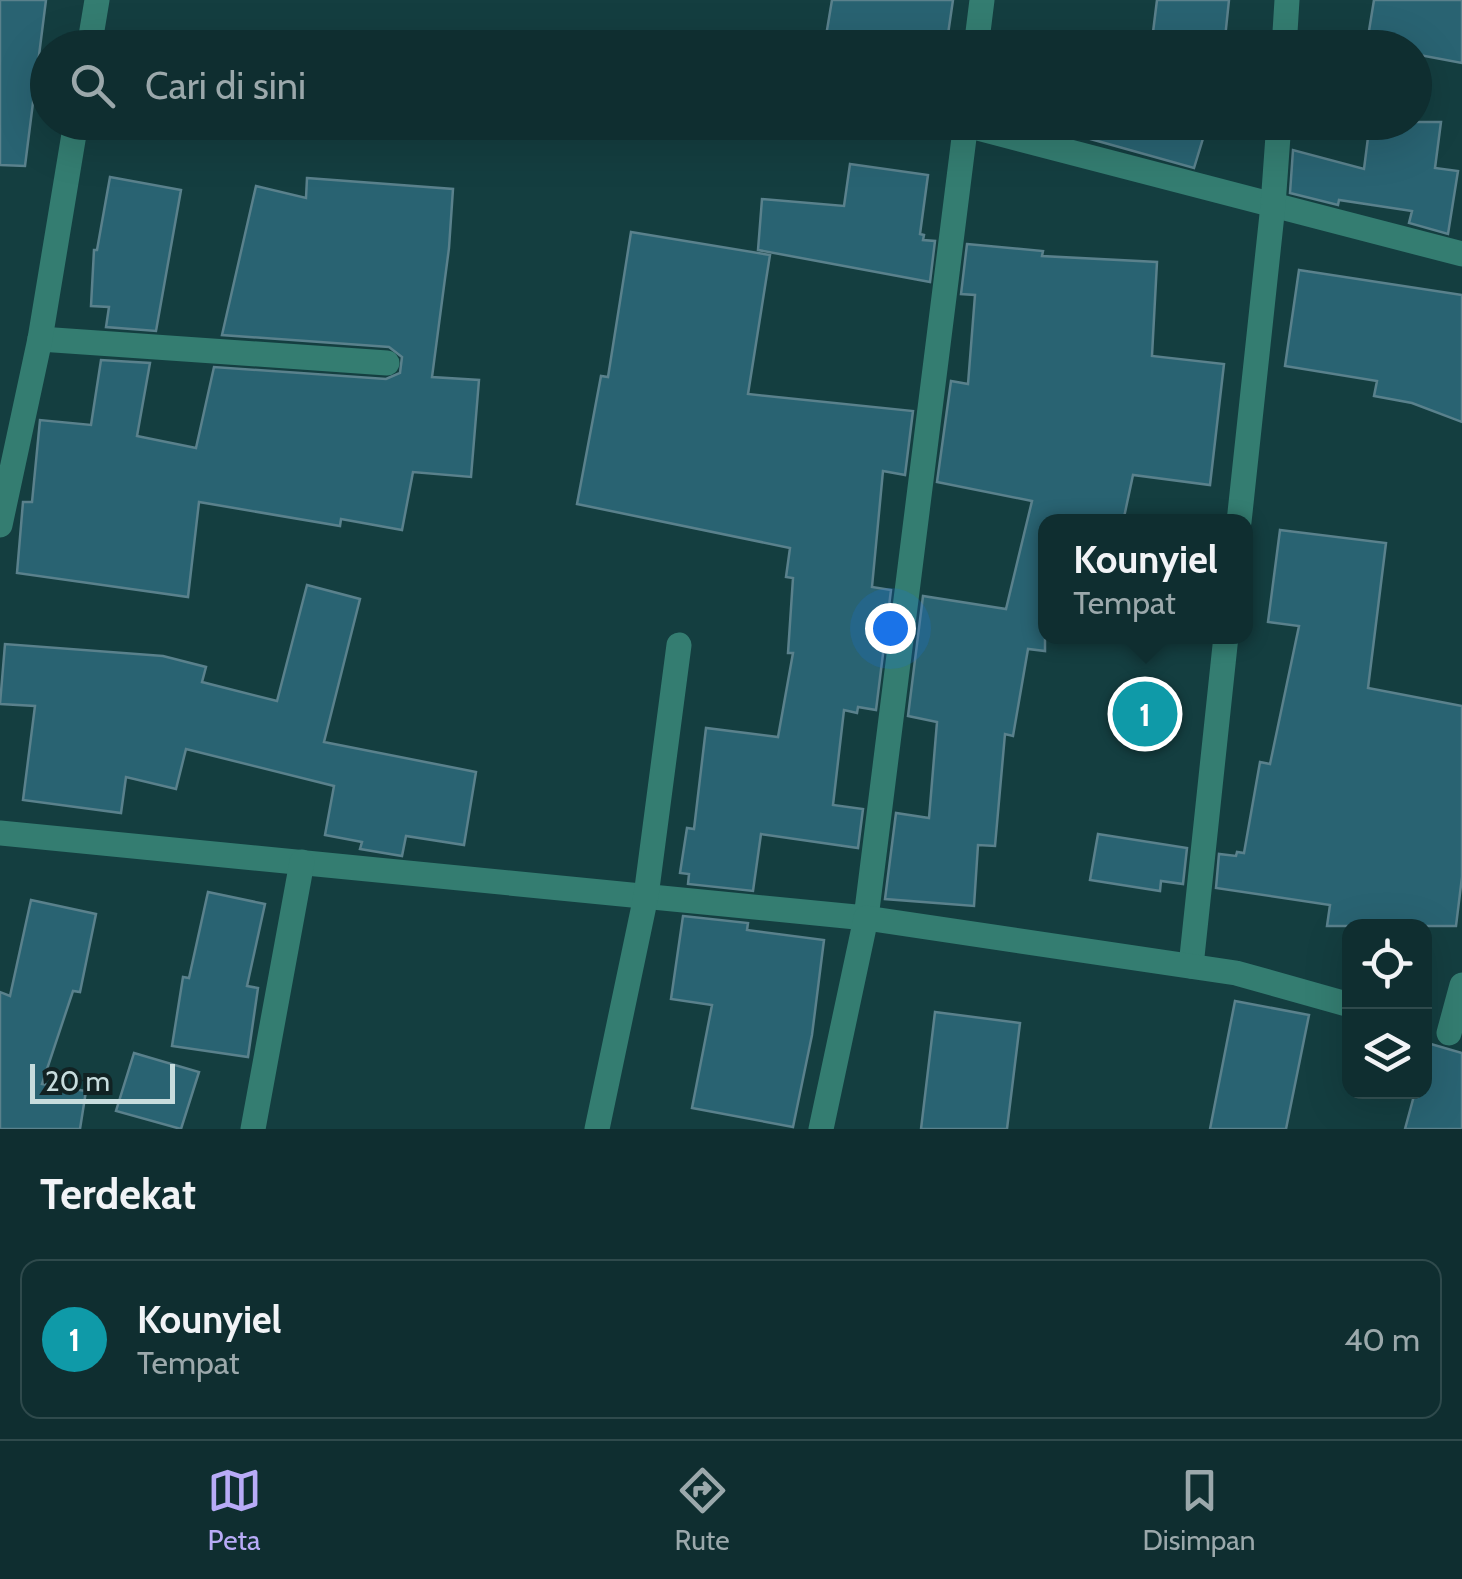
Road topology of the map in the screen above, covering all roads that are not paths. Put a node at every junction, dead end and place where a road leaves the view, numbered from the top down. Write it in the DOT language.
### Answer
graph roads {
  1 [pos="97,0"];
  2 [pos="982,0"];
  3 [pos="1287,0"];
  4 [pos="92,30"];
  5 [pos="978,30"];
  6 [pos="1285,30"];
  7 [pos="73,140"];
  8 [pos="964,140"];
  9 [pos="1027,140"];
  10 [pos="1278,140"];
  11 [pos="1273,205"];
  12 [pos="1462,254"];
  13 [pos="40,339"];
  14 [pos="387,363"];
  15 [pos="1240,514"];
  16 [pos="0,524"];
  17 [pos="1225,644"];
  18 [pos="679,645"];
  19 [pos="0,833"];
  20 [pos="310,862"];
  21 [pos="646,896"];
  22 [pos="866,918"];
  23 [pos="1191,966"];
  24 [pos="1462,985"];
  25 [pos="1342,1003"];
  26 [pos="1445,1032"];
  27 [pos="253,1129"];
  28 [pos="597,1129"];
  29 [pos="821,1129"];
  1 -- 4 [label="street"];
  2 -- 5 [label="street"];
  3 -- 6 [label="street"];
  7 -- 13 [label="street"];
  8 -- 22 [label="street"];
  9 -- 11 [label="street"];
  10 -- 11 [label="street"];
  11 -- 12 [label="street"];
  11 -- 15 [label="street"];
  13 -- 14 [label="street"];
  13 -- 16 [label="street"];
  17 -- 23 [label="street"];
  18 -- 21 [label="street"];
  19 -- 20 [label="street"];
  20 -- 21 [label="street"];
  20 -- 27 [label="street"];
  21 -- 22 [label="street"];
  21 -- 28 [label="street"];
  22 -- 23 [label="street"];
  22 -- 29 [label="street"];
  23 -- 25 [label="street"];
  24 -- 26 [label="street"];
}
